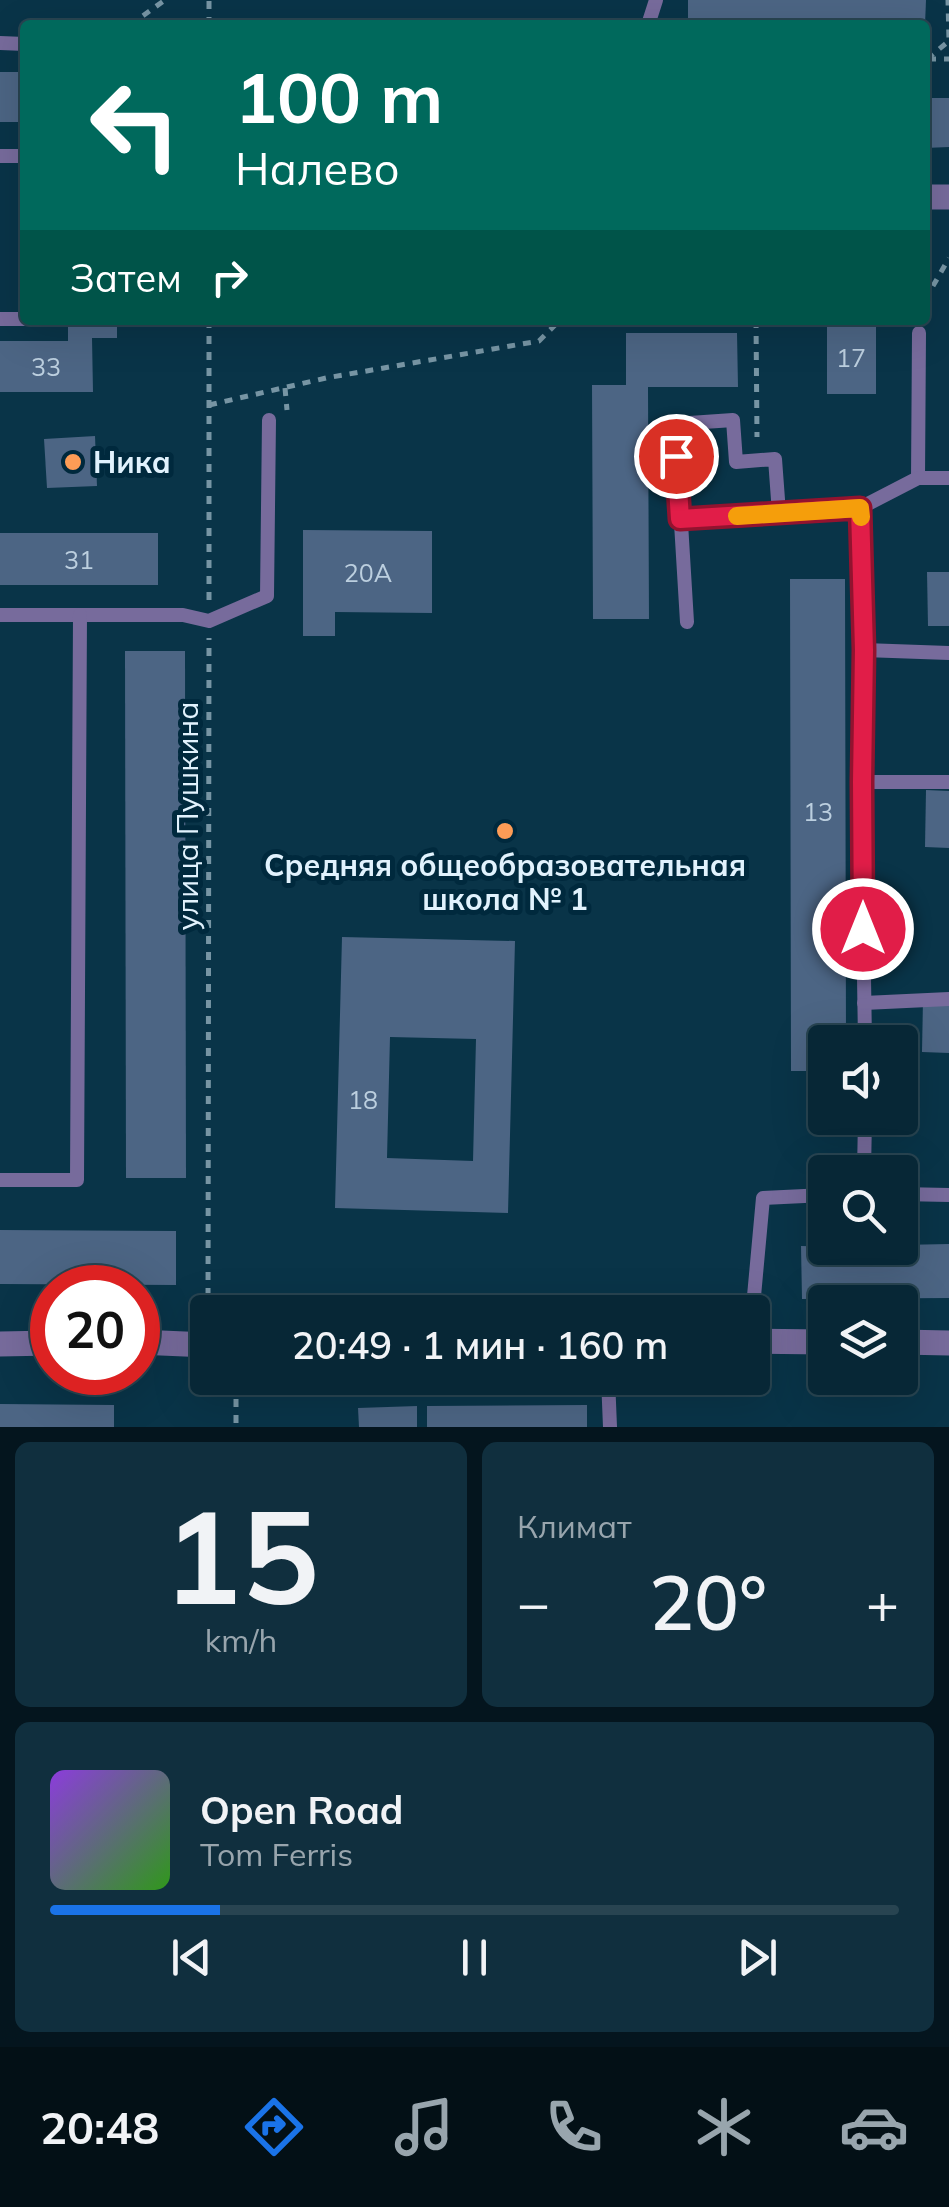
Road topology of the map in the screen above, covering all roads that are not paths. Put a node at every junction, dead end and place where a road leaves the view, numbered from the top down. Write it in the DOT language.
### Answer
graph roads {
  1 [pos="919,333"];
  2 [pos="268,420"];
  3 [pos="918,478"];
  4 [pos="949,478"];
  5 [pos="860,508"];
  6 [pos="779,513"];
  7 [pos="680,519"];
  8 [pos="0,615"];
  9 [pos="80,615"];
  10 [pos="688,622"];
  11 [pos="864,650"];
  12 [pos="949,652"];
  13 [pos="862,782"];
  14 [pos="949,782"];
  15 [pos="949,999"];
  16 [pos="864,1002"];
  17 [pos="864,1025"];
  18 [pos="0,1180"];
  19 [pos="918,1194"];
  20 [pos="949,1195"];
  21 [pos="808,1196"];
  22 [pos="754,1295"];
  23 [pos="770,1341"];
  24 [pos="808,1342"];
  25 [pos="918,1342"];
  26 [pos="30,1343"];
  27 [pos="160,1343"];
  28 [pos="949,1343"];
  29 [pos="0,1344"];
  30 [pos="190,1344"];
  31 [pos="609,1395"];
  32 [pos="610,1427"];
  1 -- 3 [label="lane"];
  2 -- 9 [label="lane"];
  3 -- 4 [label="lane"];
  3 -- 5 [label="lane"];
  5 -- 6 [label="lane"];
  5 -- 11 [label="lane"];
  6 -- 7 [label="lane"];
  6 -- 7 [label="lane"];
  7 -- 10 [label="lane"];
  8 -- 9 [label="lane"];
  9 -- 18 [label="lane"];
  11 -- 12 [label="lane"];
  11 -- 13 [label="lane"];
  13 -- 14 [label="lane"];
  13 -- 16 [label="lane"];
  15 -- 16 [label="lane"];
  16 -- 17 [label="lane"];
  19 -- 20 [label="lane"];
  21 -- 22 [label="lane"];
  23 -- 24 [label="street"];
  25 -- 28 [label="street"];
  26 -- 29 [label="street"];
  27 -- 30 [label="street"];
  31 -- 32 [label="lane"];
}
